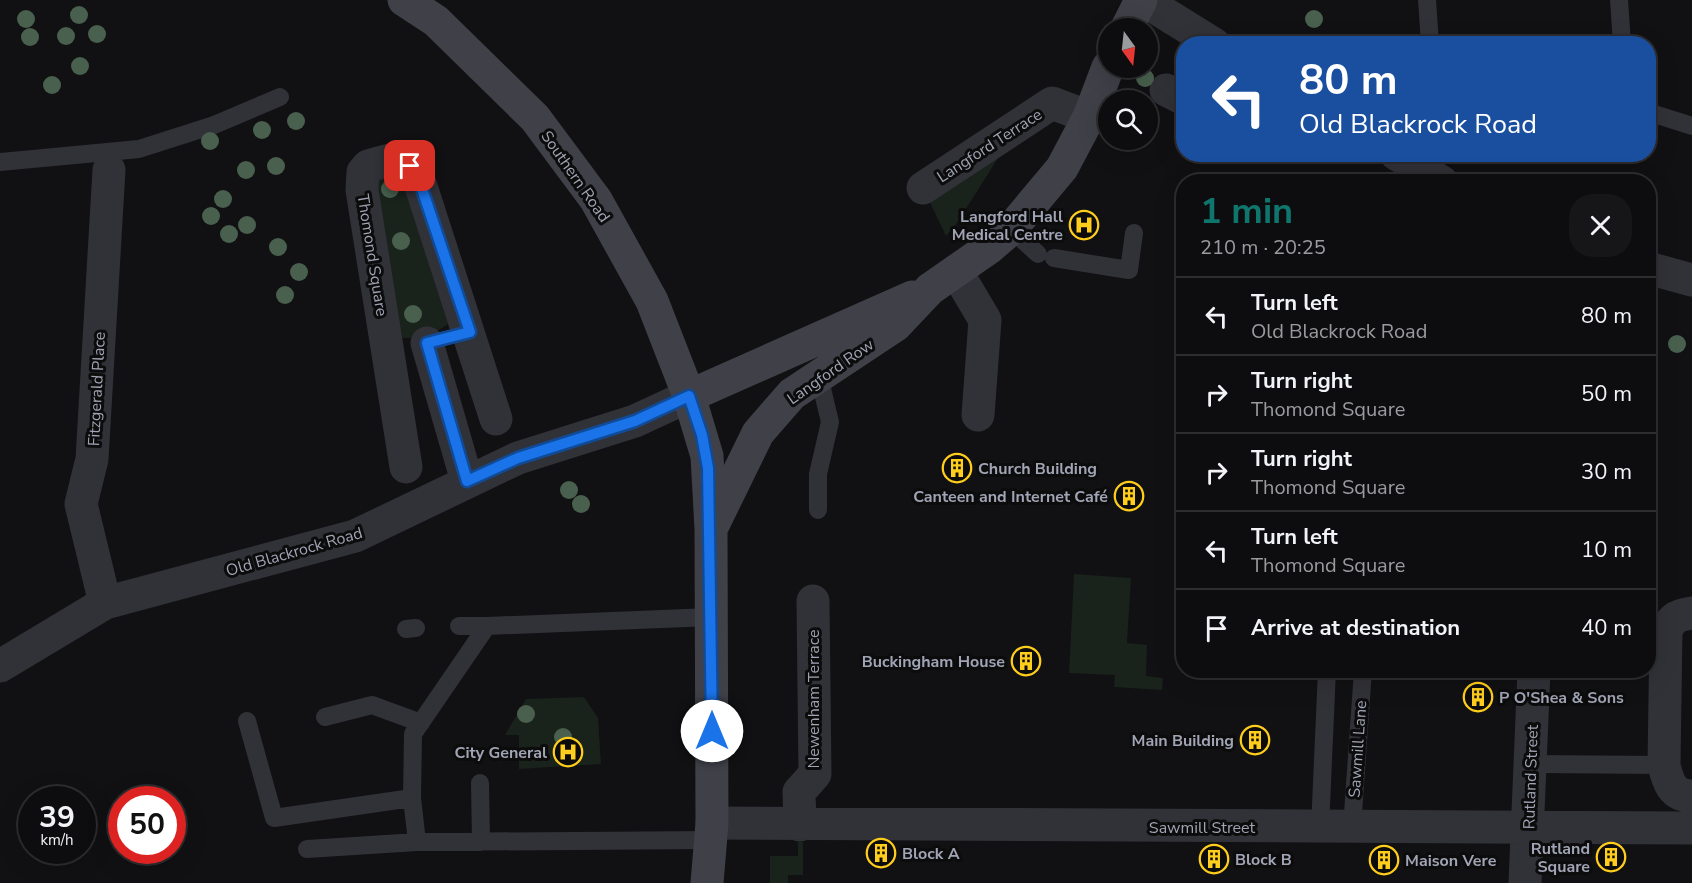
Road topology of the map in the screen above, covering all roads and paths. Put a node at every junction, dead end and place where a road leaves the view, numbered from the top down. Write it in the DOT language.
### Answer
graph roads {
  1 [pos="404,0"];
  2 [pos="1142,0"];
  3 [pos="1427,0"];
  4 [pos="1619,0"];
  5 [pos="1132,18"];
  6 [pos="1202,36"];
  7 [pos="1429,36"];
  8 [pos="1621,36"];
  9 [pos="1104,78"];
  10 [pos="280,97"];
  11 [pos="1656,115"];
  12 [pos="1089,117"];
  13 [pos="1692,126"];
  14 [pos="0,162"];
  15 [pos="1409,162"];
  16 [pos="109,170"];
  17 [pos="1429,174"];
  18 [pos="923,188"];
  19 [pos="1011,229"];
  20 [pos="1134,233"];
  21 [pos="1656,270"];
  22 [pos="943,280"];
  23 [pos="1692,280"];
  24 [pos="470,332"];
  25 [pos="427,343"];
  26 [pos="387,352"];
  27 [pos="819,376"];
  28 [pos="689,396"];
  29 [pos="978,415"];
  30 [pos="496,419"];
  31 [pos="406,467"];
  32 [pos="467,481"];
  33 [pos="818,510"];
  34 [pos="711,529"];
  35 [pos="813,601"];
  36 [pos="105,603"];
  37 [pos="1692,613"];
  38 [pos="711,617"];
  39 [pos="459,626"];
  40 [pos="487,626"];
  41 [pos="0,666"];
  42 [pos="1327,678"];
  43 [pos="1361,678"];
  44 [pos="1534,678"];
  45 [pos="325,717"];
  46 [pos="248,721"];
  47 [pos="421,723"];
  48 [pos="1530,764"];
  49 [pos="1664,765"];
  50 [pos="480,783"];
  51 [pos="1692,796"];
  52 [pos="412,798"];
  53 [pos="800,825"];
  54 [pos="1528,827"];
  55 [pos="1336,828"];
  56 [pos="1692,828"];
  57 [pos="711,831"];
  58 [pos="481,842"];
  59 [pos="417,843"];
  60 [pos="307,849"];
  61 [pos="707,883"];
  62 [pos="1525,883"];
  1 -- 28 [label="main road, Southern Road"];
  2 -- 5 [label="main road"];
  2 -- 6 [label="street"];
  3 -- 7 [label="lane"];
  4 -- 8 [label="lane"];
  9 -- 12 [label="main road, Langford Row"];
  10 -- 14 [label="lane"];
  11 -- 13 [label="lane"];
  12 -- 18 [label="street, Langford Terrace"];
  12 -- 19 [label="main road, Langford Row"];
  15 -- 17 [label="street"];
  16 -- 36 [label="street, Fitzgerald Place"];
  19 -- 20 [label="lane"];
  19 -- 22 [label="main road, Langford Row"];
  21 -- 23 [label="street"];
  22 -- 27 [label="main road, Langford Row"];
  22 -- 28 [label="main road, Langford Row"];
  22 -- 29 [label="street"];
  24 -- 25 [label="street"];
  24 -- 26 [label="street, Thomond Square"];
  24 -- 30 [label="street, Thomond Square"];
  25 -- 26 [label="street"];
  25 -- 32 [label="street"];
  26 -- 31 [label="street, Thomond Square"];
  27 -- 33 [label="lane"];
  27 -- 34 [label="main road, Langford Row"];
  28 -- 32 [label="street, Old Blackrock Road"];
  28 -- 34 [label="main road, Southern Road"];
  32 -- 36 [label="street, Old Blackrock Road"];
  34 -- 38 [label="main road, Southern Road"];
  35 -- 53 [label="street, Newenham Terrace"];
  36 -- 41 [label="street, Old Blackrock Road"];
  37 -- 49 [label="street"];
  38 -- 40 [label="lane"];
  38 -- 57 [label="main road, Southern Road"];
  39 -- 40 [label="lane"];
  40 -- 47 [label="lane"];
  42 -- 55 [label="lane"];
  43 -- 55 [label="lane, Sawmill Lane"];
  44 -- 48 [label="street, Rutland Street"];
  45 -- 47 [label="lane"];
  46 -- 52 [label="lane"];
  47 -- 52 [label="lane"];
  48 -- 49 [label="lane"];
  48 -- 54 [label="street, Rutland Street"];
  49 -- 51 [label="street"];
  50 -- 58 [label="lane"];
  52 -- 59 [label="lane"];
  53 -- 55 [label="street, Sawmill Street"];
  53 -- 57 [label="street, Sawmill Street"];
  54 -- 55 [label="street, Sawmill Street"];
  54 -- 56 [label="street, Sawmill Street"];
  54 -- 62 [label="street, Rutland Street"];
  57 -- 58 [label="lane"];
  57 -- 61 [label="main road, Southern Road"];
  58 -- 59 [label="lane"];
  59 -- 60 [label="lane"];
}
